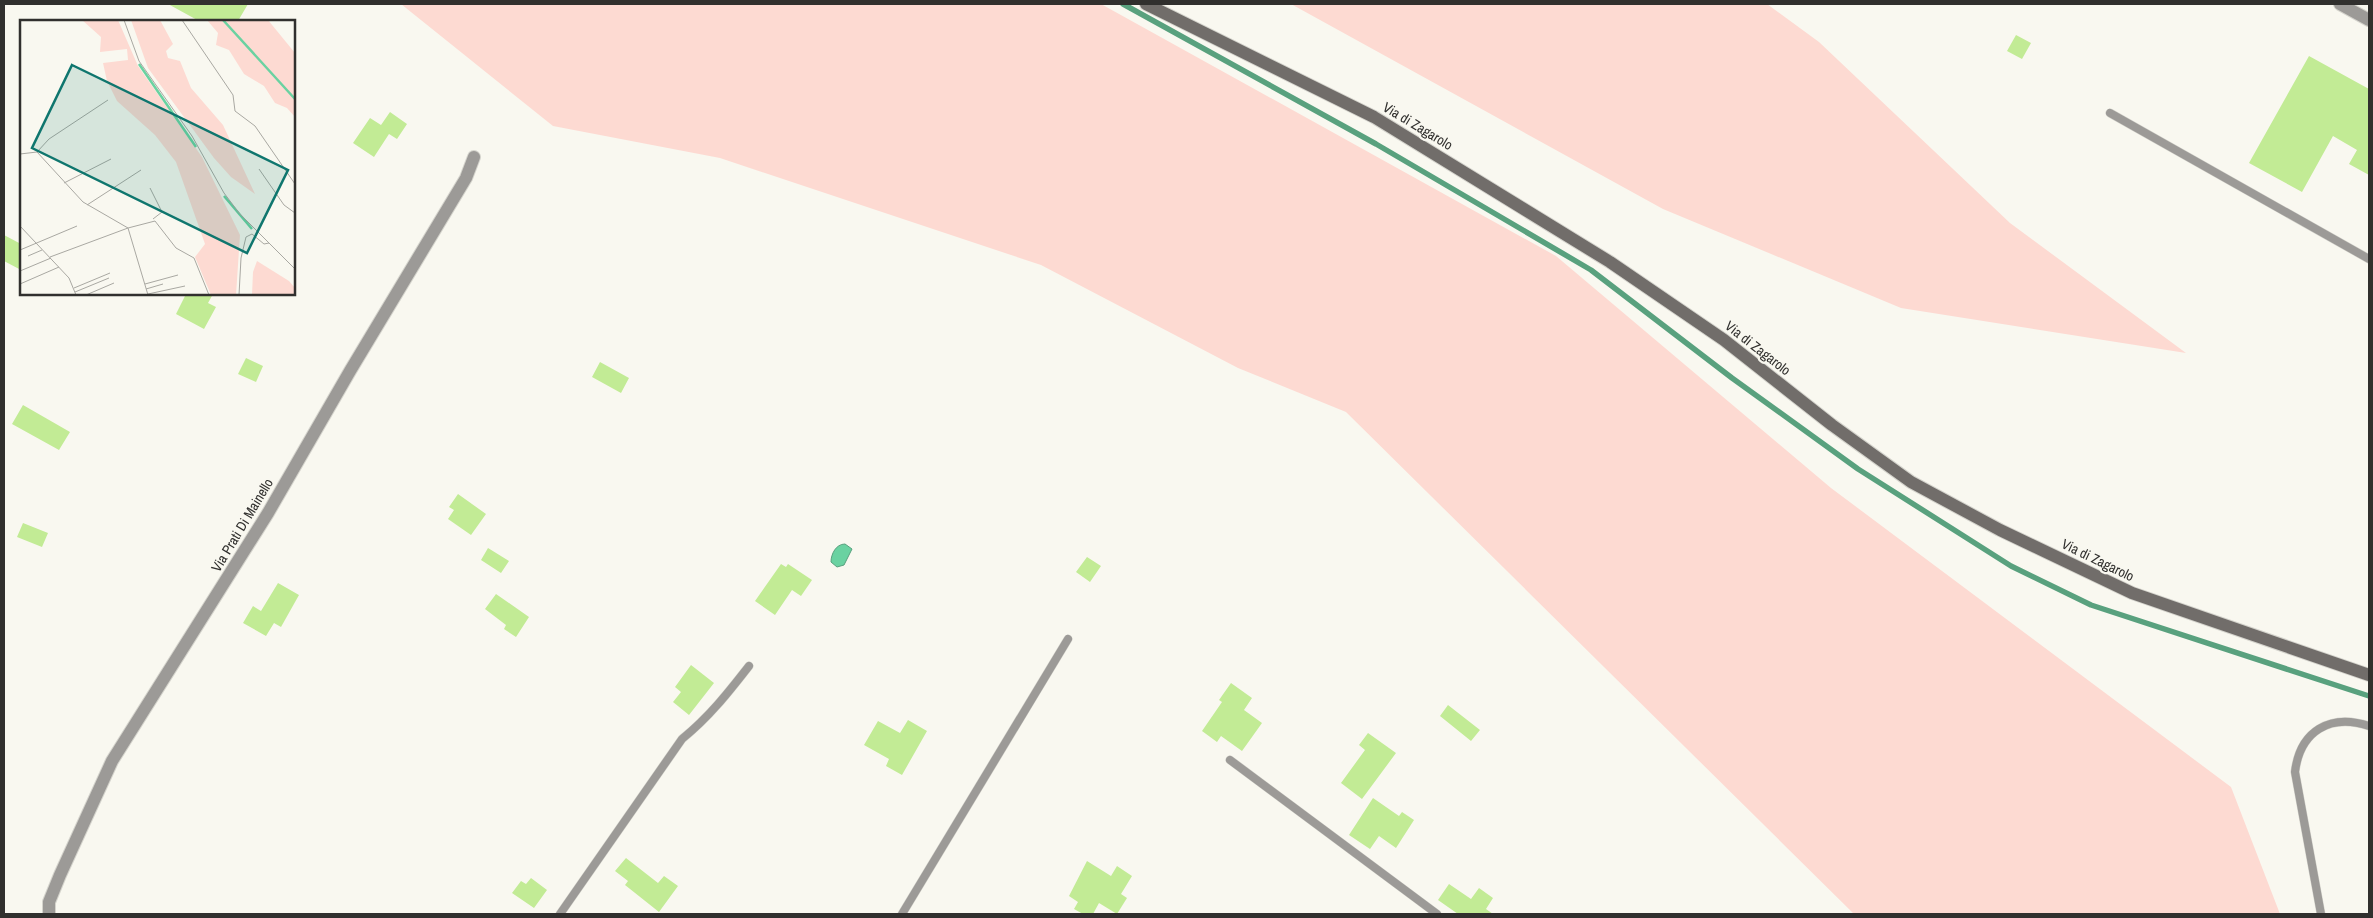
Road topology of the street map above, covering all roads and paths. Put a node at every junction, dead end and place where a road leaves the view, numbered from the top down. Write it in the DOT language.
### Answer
graph roads {
  1 [pos="1146,4"];
  2 [pos="2340,4"];
  3 [pos="2369,20"];
  4 [pos="2110,113"];
  5 [pos="474,157"];
  6 [pos="2369,259"];
  7 [pos="1068,639"];
  8 [pos="749,666"];
  9 [pos="2369,675"];
  10 [pos="2369,726"];
  11 [pos="1230,760"];
  12 [pos="49,914"];
  13 [pos="560,914"];
  14 [pos="902,914"];
  15 [pos="1437,914"];
  16 [pos="2321,914"];
  1 -- 9 [label="main road, Via di Zagarolo"];
  2 -- 3 [label="street"];
  4 -- 6 [label="lane"];
  5 -- 12 [label="street, Via Prati Di Mainello"];
  7 -- 14 [label="lane"];
  8 -- 13 [label="lane"];
  10 -- 16 [label="lane"];
  11 -- 15 [label="lane"];
}
